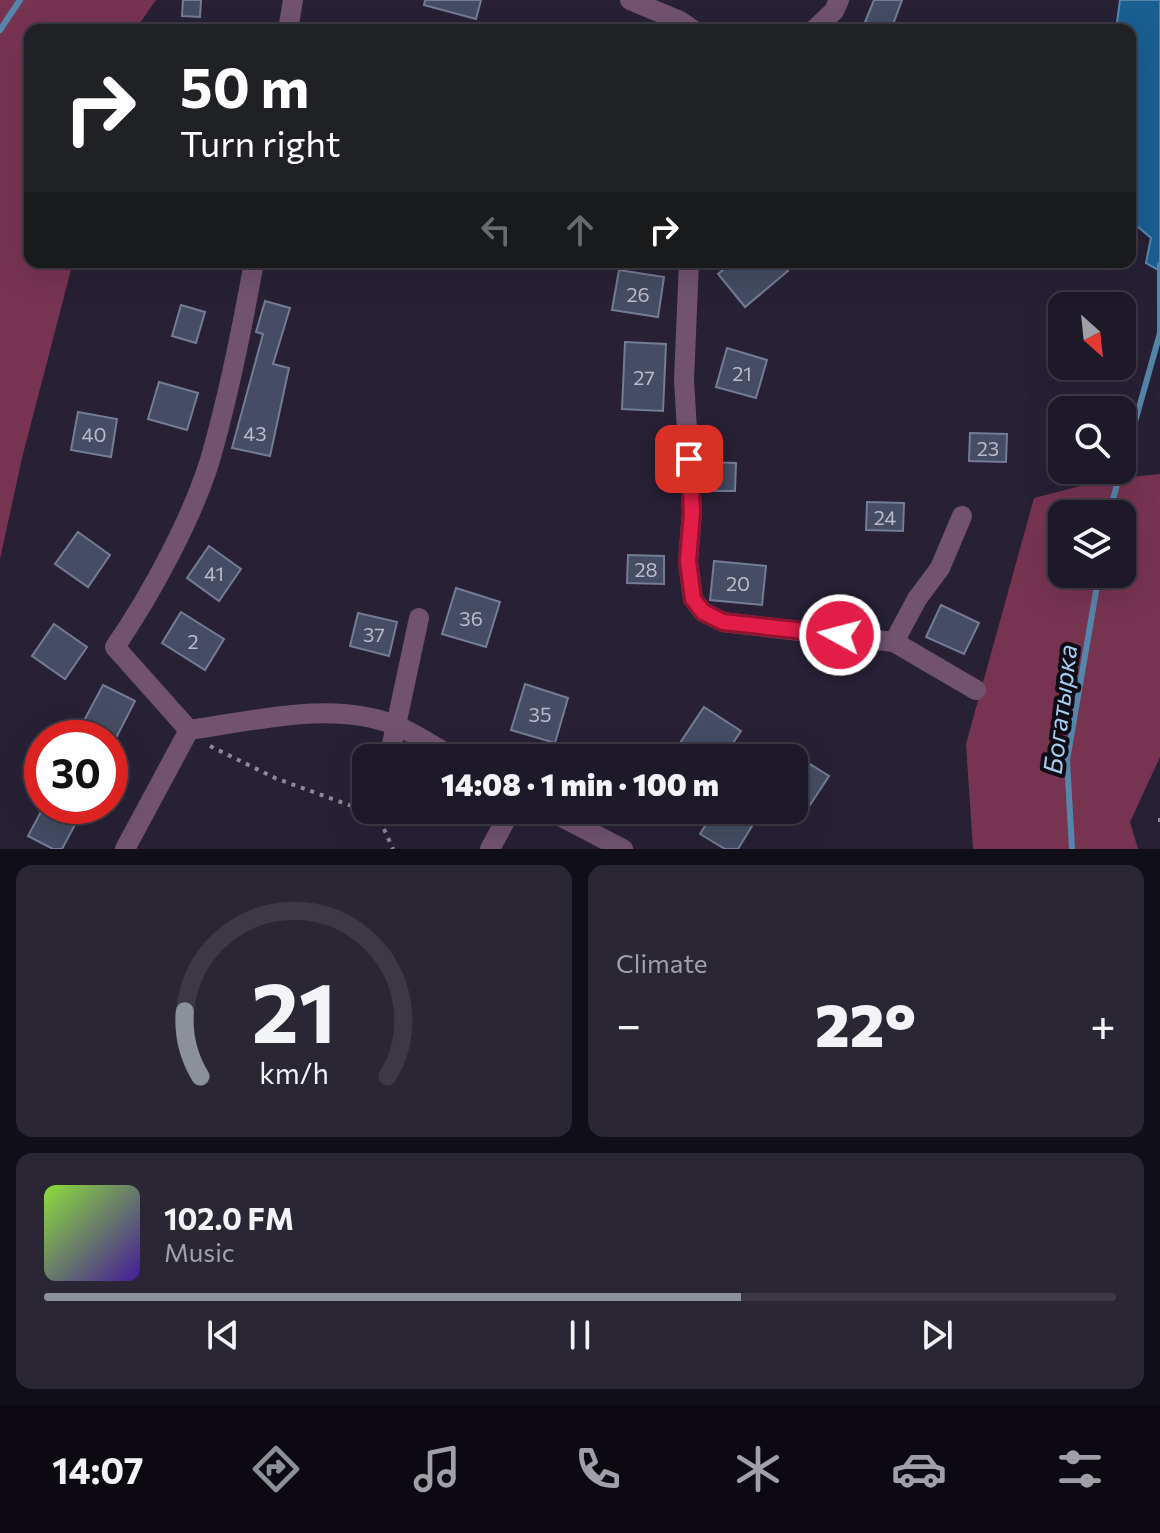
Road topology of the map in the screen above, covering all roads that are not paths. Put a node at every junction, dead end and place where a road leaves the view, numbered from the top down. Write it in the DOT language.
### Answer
graph roads {
  1 [pos="293,0"];
  2 [pos="630,0"];
  3 [pos="839,0"];
  4 [pos="289,24"];
  5 [pos="684,24"];
  6 [pos="820,24"];
  7 [pos="253,268"];
  8 [pos="689,268"];
  9 [pos="962,516"];
  10 [pos="419,618"];
  11 [pos="894,642"];
  12 [pos="976,690"];
  13 [pos="396,725"];
  14 [pos="189,730"];
  15 [pos="392,744"];
  16 [pos="429,744"];
  17 [pos="503,824"];
  18 [pos="575,824"];
  19 [pos="125,849"];
  20 [pos="490,849"];
  21 [pos="623,849"];
  1 -- 4 [label="street"];
  2 -- 5 [label="street"];
  3 -- 6 [label="street"];
  7 -- 14 [label="street"];
  8 -- 11 [label="street"];
  9 -- 11 [label="street"];
  10 -- 13 [label="street"];
  11 -- 12 [label="street"];
  13 -- 14 [label="street"];
  13 -- 15 [label="street"];
  13 -- 16 [label="street"];
  14 -- 19 [label="street"];
  17 -- 20 [label="street"];
  18 -- 21 [label="street"];
}
